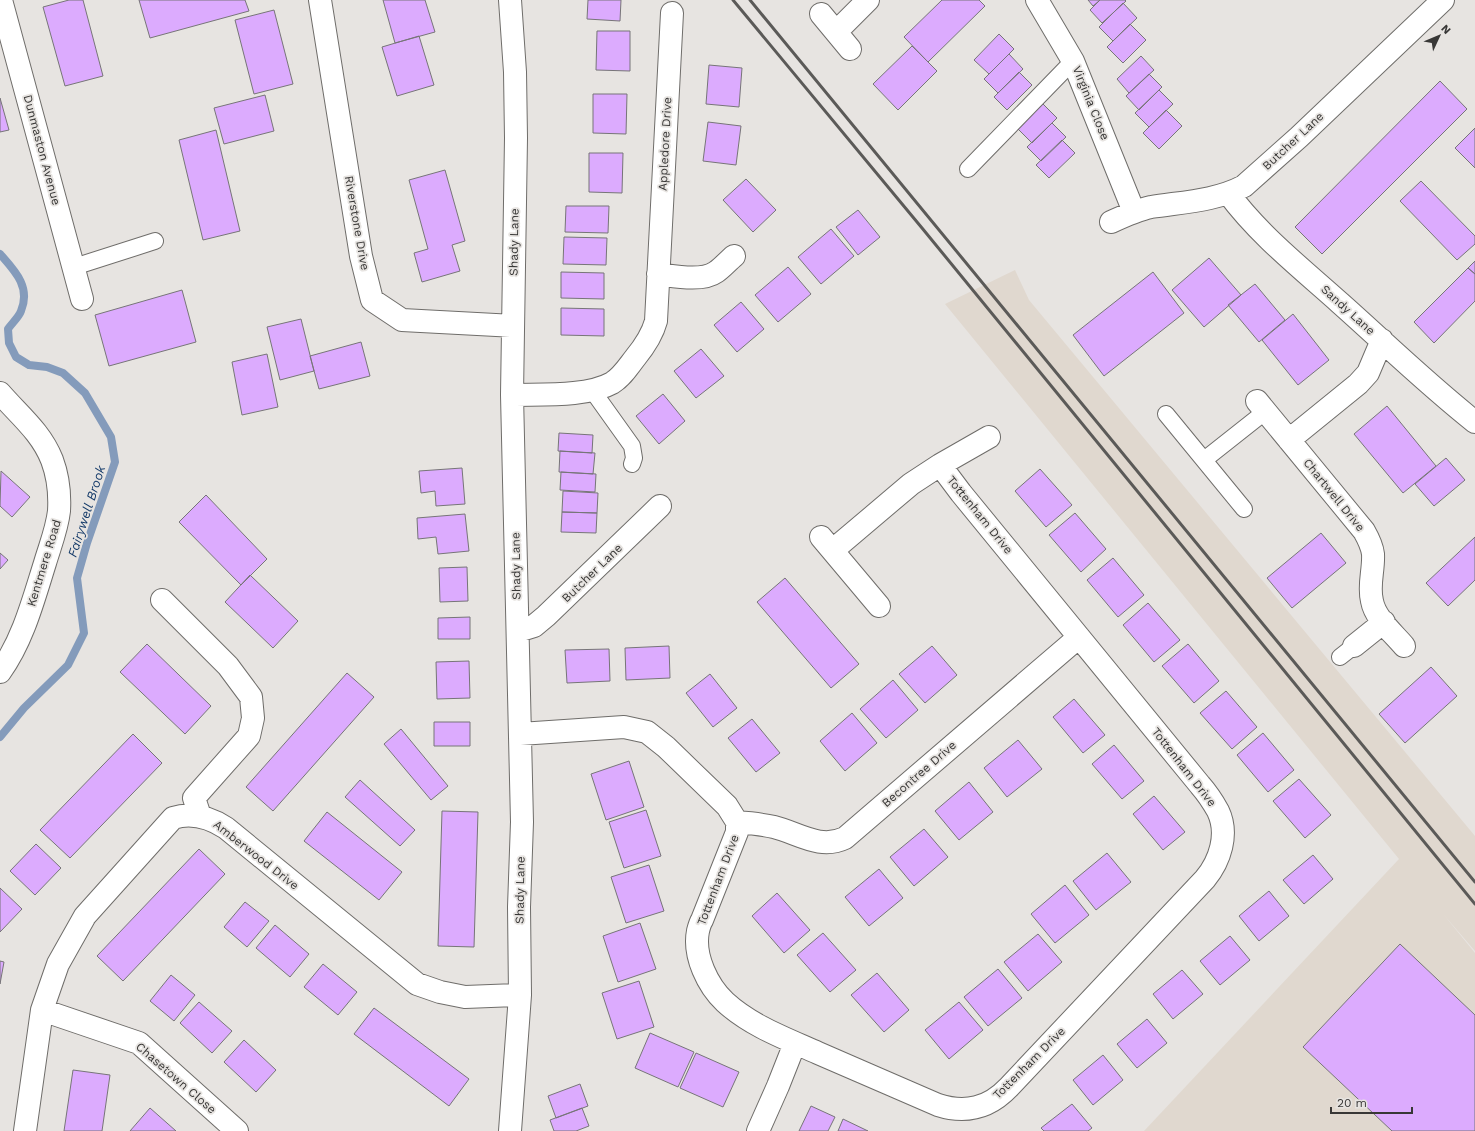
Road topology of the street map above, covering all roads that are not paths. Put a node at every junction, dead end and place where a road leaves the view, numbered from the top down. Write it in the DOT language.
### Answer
graph roads {
  1 [pos="2,0"];
  2 [pos="320,0"];
  3 [pos="510,0"];
  4 [pos="868,0"];
  5 [pos="1037,0"];
  6 [pos="1440,1"];
  7 [pos="672,13"];
  8 [pos="821,14"];
  9 [pos="5,29"];
  10 [pos="836,32"];
  11 [pos="850,49"];
  12 [pos="1073,61"];
  13 [pos="968,169"];
  14 [pos="1228,192"];
  15 [pos="1134,212"];
  16 [pos="1111,222"];
  17 [pos="155,241"];
  18 [pos="734,256"];
  19 [pos="74,267"];
  20 [pos="658,274"];
  21 [pos="82,299"];
  22 [pos="513,326"];
  23 [pos="1382,340"];
  24 [pos="592,390"];
  25 [pos="0,393"];
  26 [pos="512,395"];
  27 [pos="1261,406"];
  28 [pos="1166,414"];
  29 [pos="1475,422"];
  30 [pos="989,437"];
  31 [pos="1289,440"];
  32 [pos="1204,460"];
  33 [pos="632,464"];
  34 [pos="940,465"];
  35 [pos="660,506"];
  36 [pos="1244,509"];
  37 [pos="162,600"];
  38 [pos="879,606"];
  39 [pos="1384,622"];
  40 [pos="518,632"];
  41 [pos="1079,636"];
  42 [pos="1404,646"];
  43 [pos="1347,652"];
  44 [pos="0,672"];
  45 [pos="520,734"];
  46 [pos="200,816"];
  47 [pos="737,822"];
  48 [pos="520,995"];
  49 [pos="42,1010"];
  50 [pos="795,1043"];
  51 [pos="25,1131"];
  52 [pos="237,1131"];
  53 [pos="510,1131"];
  54 [pos="758,1131"];
  1 -- 9 [label="street, Dunmaston Avenue"];
  2 -- 22 [label="street, Riverstone Drive"];
  3 -- 22 [label="street, Shady Lane"];
  4 -- 10 [label="street"];
  5 -- 12 [label="street, Virginia Close"];
  6 -- 14 [label="street, Butcher Lane"];
  7 -- 20 [label="street, Appledore Drive"];
  8 -- 10 [label="street"];
  9 -- 19 [label="street, Dunmaston Avenue"];
  10 -- 11 [label="street"];
  12 -- 13 [label="lane"];
  12 -- 15 [label="street, Virginia Close"];
  14 -- 15 [label="street, Butcher Lane"];
  14 -- 23 [label="street, Sandy Lane"];
  15 -- 16 [label="street, Butcher Lane"];
  17 -- 19 [label="lane"];
  18 -- 20 [label="street"];
  19 -- 21 [label="street, Dunmaston Avenue"];
  20 -- 24 [label="street, Appledore Drive"];
  22 -- 26 [label="street, Shady Lane"];
  23 -- 29 [label="street, Sandy Lane"];
  23 -- 31 [label="street"];
  24 -- 26 [label="street, Appledore Drive"];
  24 -- 33 [label="lane"];
  25 -- 44 [label="street, Kentmere Road"];
  26 -- 40 [label="street, Shady Lane"];
  27 -- 31 [label="street, Chartwell Drive"];
  27 -- 32 [label="lane"];
  28 -- 32 [label="lane"];
  30 -- 34 [label="street, Tottenham Drive"];
  31 -- 39 [label="street, Chartwell Drive"];
  32 -- 36 [label="lane"];
  34 -- 38 [label="street, Tottenham Drive"];
  34 -- 41 [label="street, Tottenham Drive"];
  35 -- 40 [label="street, Butcher Lane"];
  37 -- 46 [label="street"];
  39 -- 42 [label="street, Chartwell Drive"];
  39 -- 43 [label="street"];
  40 -- 45 [label="street, Shady Lane"];
  41 -- 47 [label="street, Becontree Drive"];
  41 -- 50 [label="street, Tottenham Drive"];
  45 -- 47 [label="street, Tottenham Drive"];
  45 -- 48 [label="street, Shady Lane"];
  46 -- 48 [label="street, Amberwood Drive"];
  46 -- 49 [label="street, Amberwood Drive"];
  47 -- 50 [label="street, Tottenham Drive"];
  48 -- 53 [label="street, Shady Lane"];
  49 -- 51 [label="street, Amberwood Drive"];
  49 -- 52 [label="street, Chasetown Close"];
  50 -- 54 [label="street"];
}
